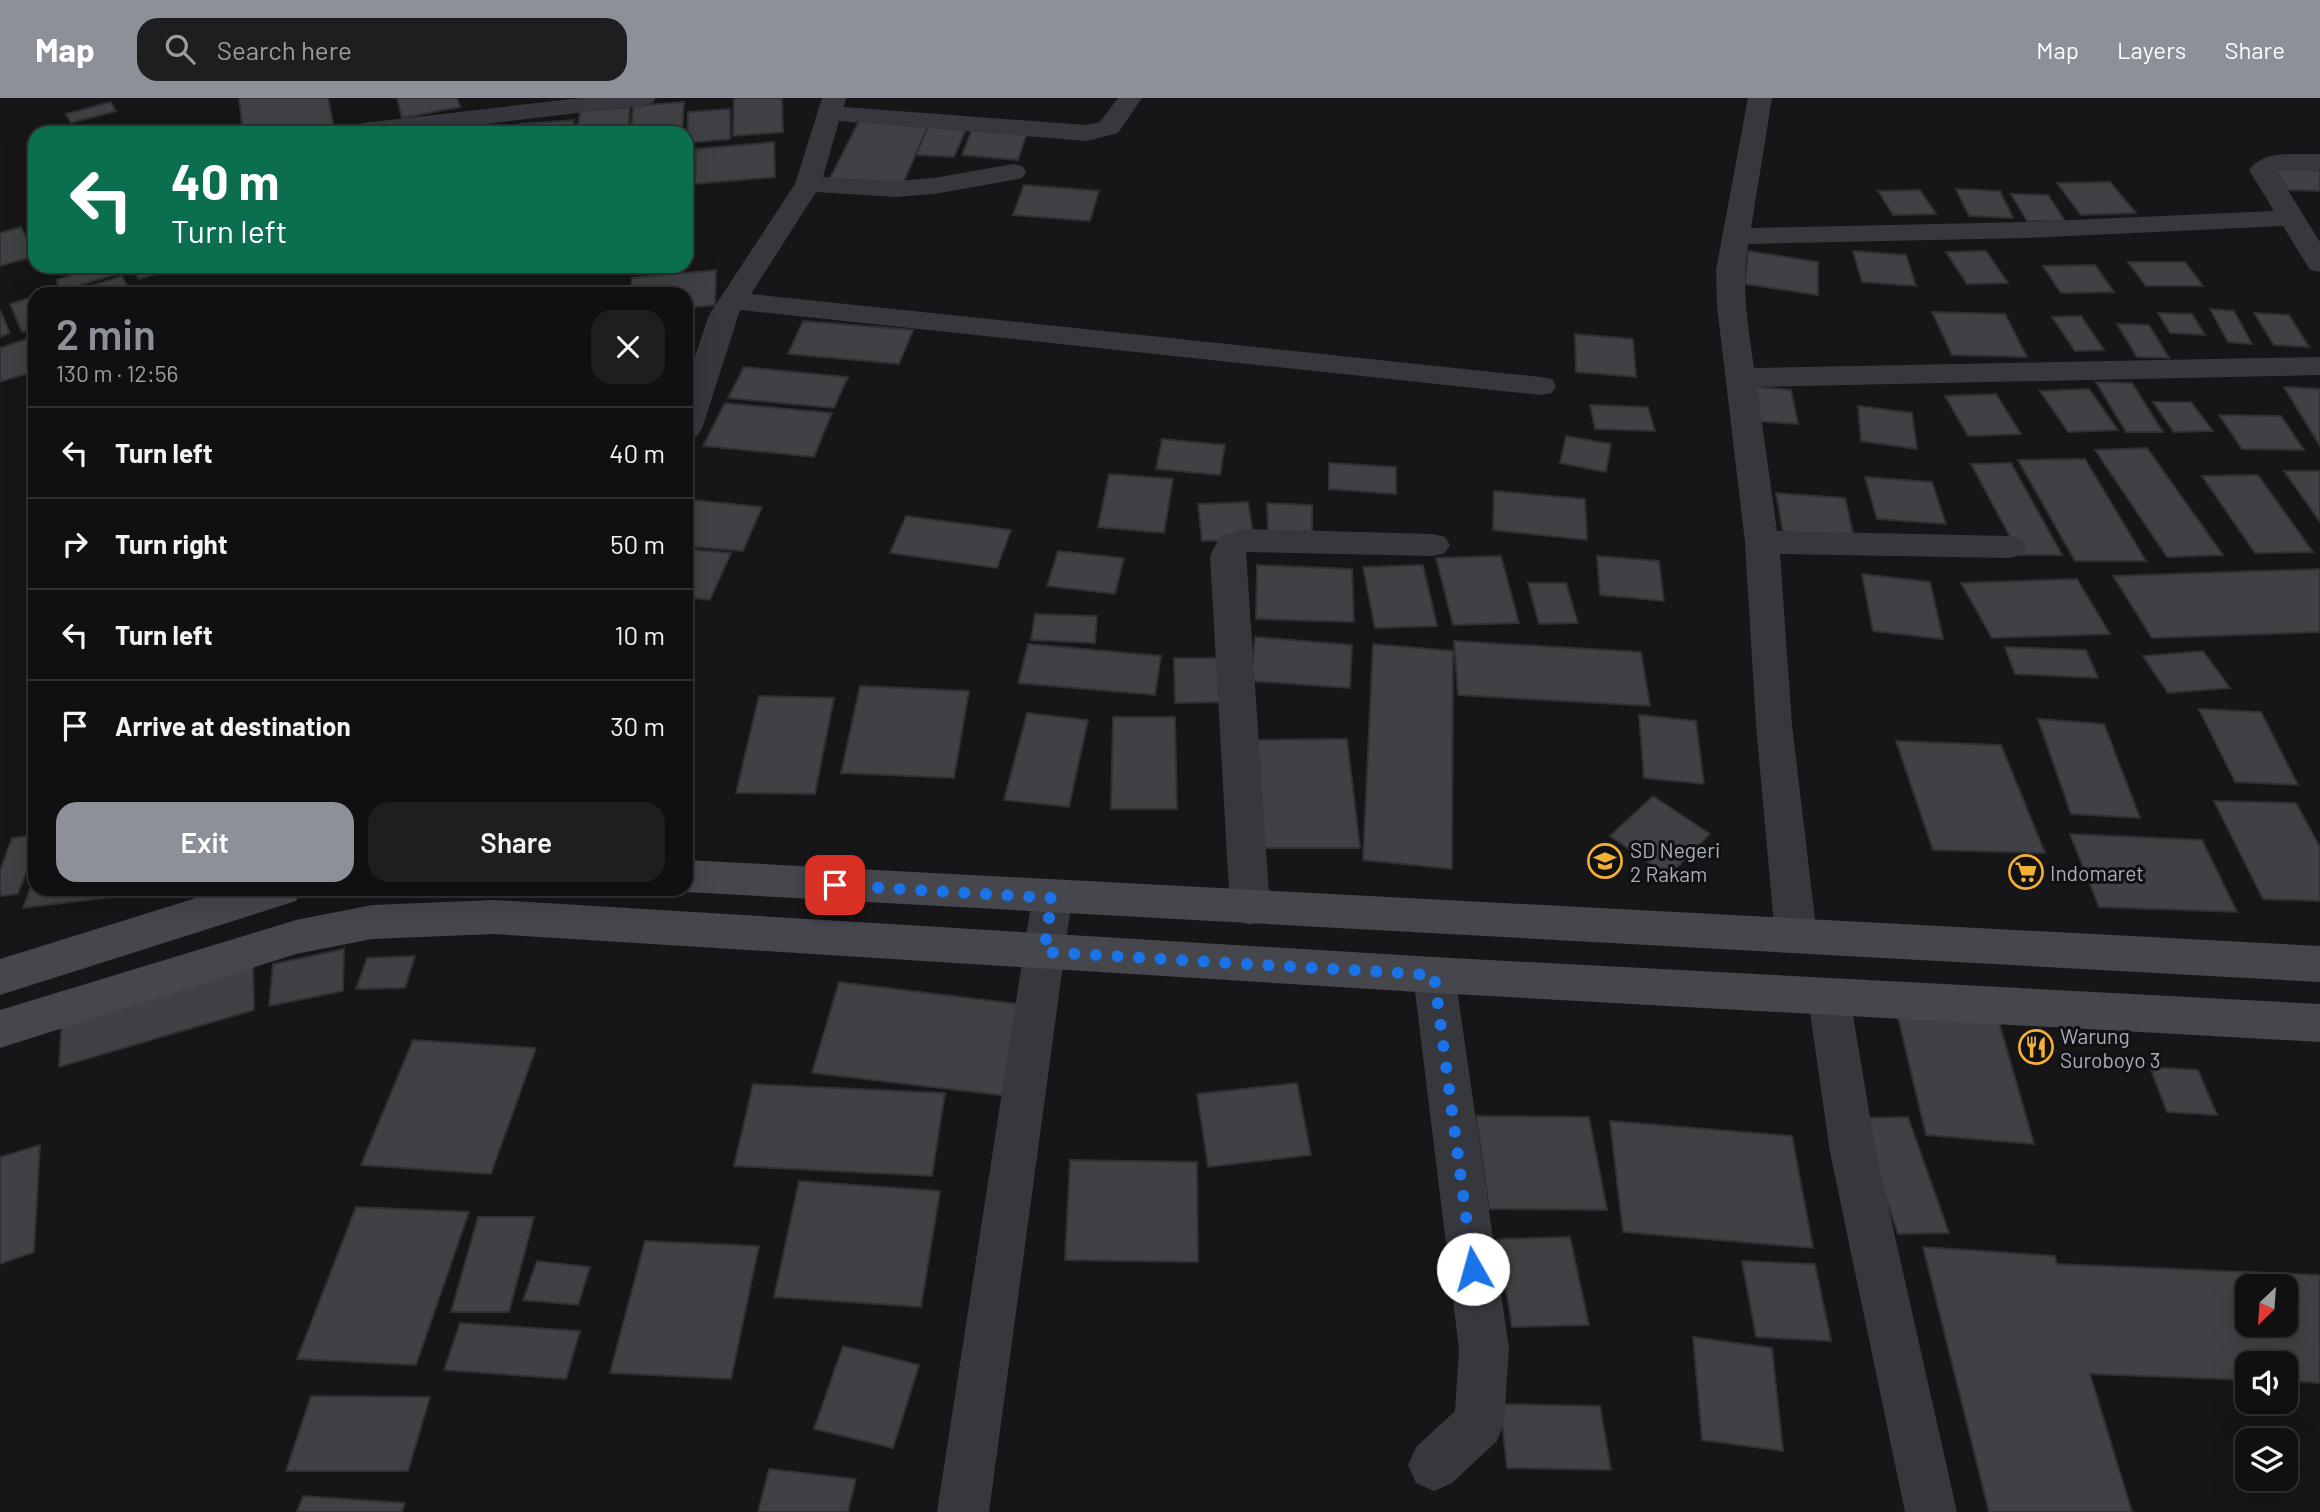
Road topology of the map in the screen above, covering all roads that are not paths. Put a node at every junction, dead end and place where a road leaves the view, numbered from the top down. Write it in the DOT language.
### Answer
graph roads {
  1 [pos="644,98"];
  2 [pos="1130,98"];
  3 [pos="1760,98"];
  4 [pos="832,106"];
  5 [pos="406,126"];
  6 [pos="2320,162"];
  7 [pos="1013,172"];
  8 [pos="808,184"];
  9 [pos="2291,218"];
  10 [pos="1736,236"];
  11 [pos="2320,264"];
  12 [pos="733,302"];
  13 [pos="2320,366"];
  14 [pos="1741,378"];
  15 [pos="1541,386"];
  16 [pos="693,403"];
  17 [pos="1762,542"];
  18 [pos="1433,545"];
  19 [pos="2010,547"];
  20 [pos="693,876"];
  21 [pos="258,896"];
  22 [pos="1052,898"];
  23 [pos="1250,908"];
  24 [pos="1796,936"];
  25 [pos="1044,952"];
  26 [pos="2320,964"];
  27 [pos="1434,975"];
  28 [pos="0,977"];
  29 [pos="1829,998"];
  30 [pos="2320,1023"];
  31 [pos="0,1029"];
  32 [pos="1434,1465"];
  33 [pos="963,1512"];
  34 [pos="1931,1512"];
  1 -- 5 [label="street"];
  2 -- 4 [label="street"];
  3 -- 10 [label="street"];
  4 -- 8 [label="street"];
  6 -- 9 [label="street"];
  7 -- 8 [label="street"];
  8 -- 12 [label="street"];
  9 -- 10 [label="street"];
  9 -- 11 [label="street"];
  10 -- 14 [label="street"];
  12 -- 15 [label="street"];
  12 -- 16 [label="street"];
  13 -- 14 [label="street"];
  14 -- 17 [label="street"];
  17 -- 19 [label="street"];
  17 -- 24 [label="street"];
  18 -- 23 [label="street"];
  20 -- 22 [label="main road"];
  21 -- 28 [label="main road"];
  22 -- 23 [label="main road"];
  22 -- 25 [label="street"];
  23 -- 24 [label="main road"];
  24 -- 26 [label="main road"];
  25 -- 27 [label="main road"];
  25 -- 31 [label="main road"];
  25 -- 33 [label="street"];
  27 -- 29 [label="main road"];
  27 -- 32 [label="street"];
  29 -- 30 [label="main road"];
  29 -- 34 [label="street"];
}
